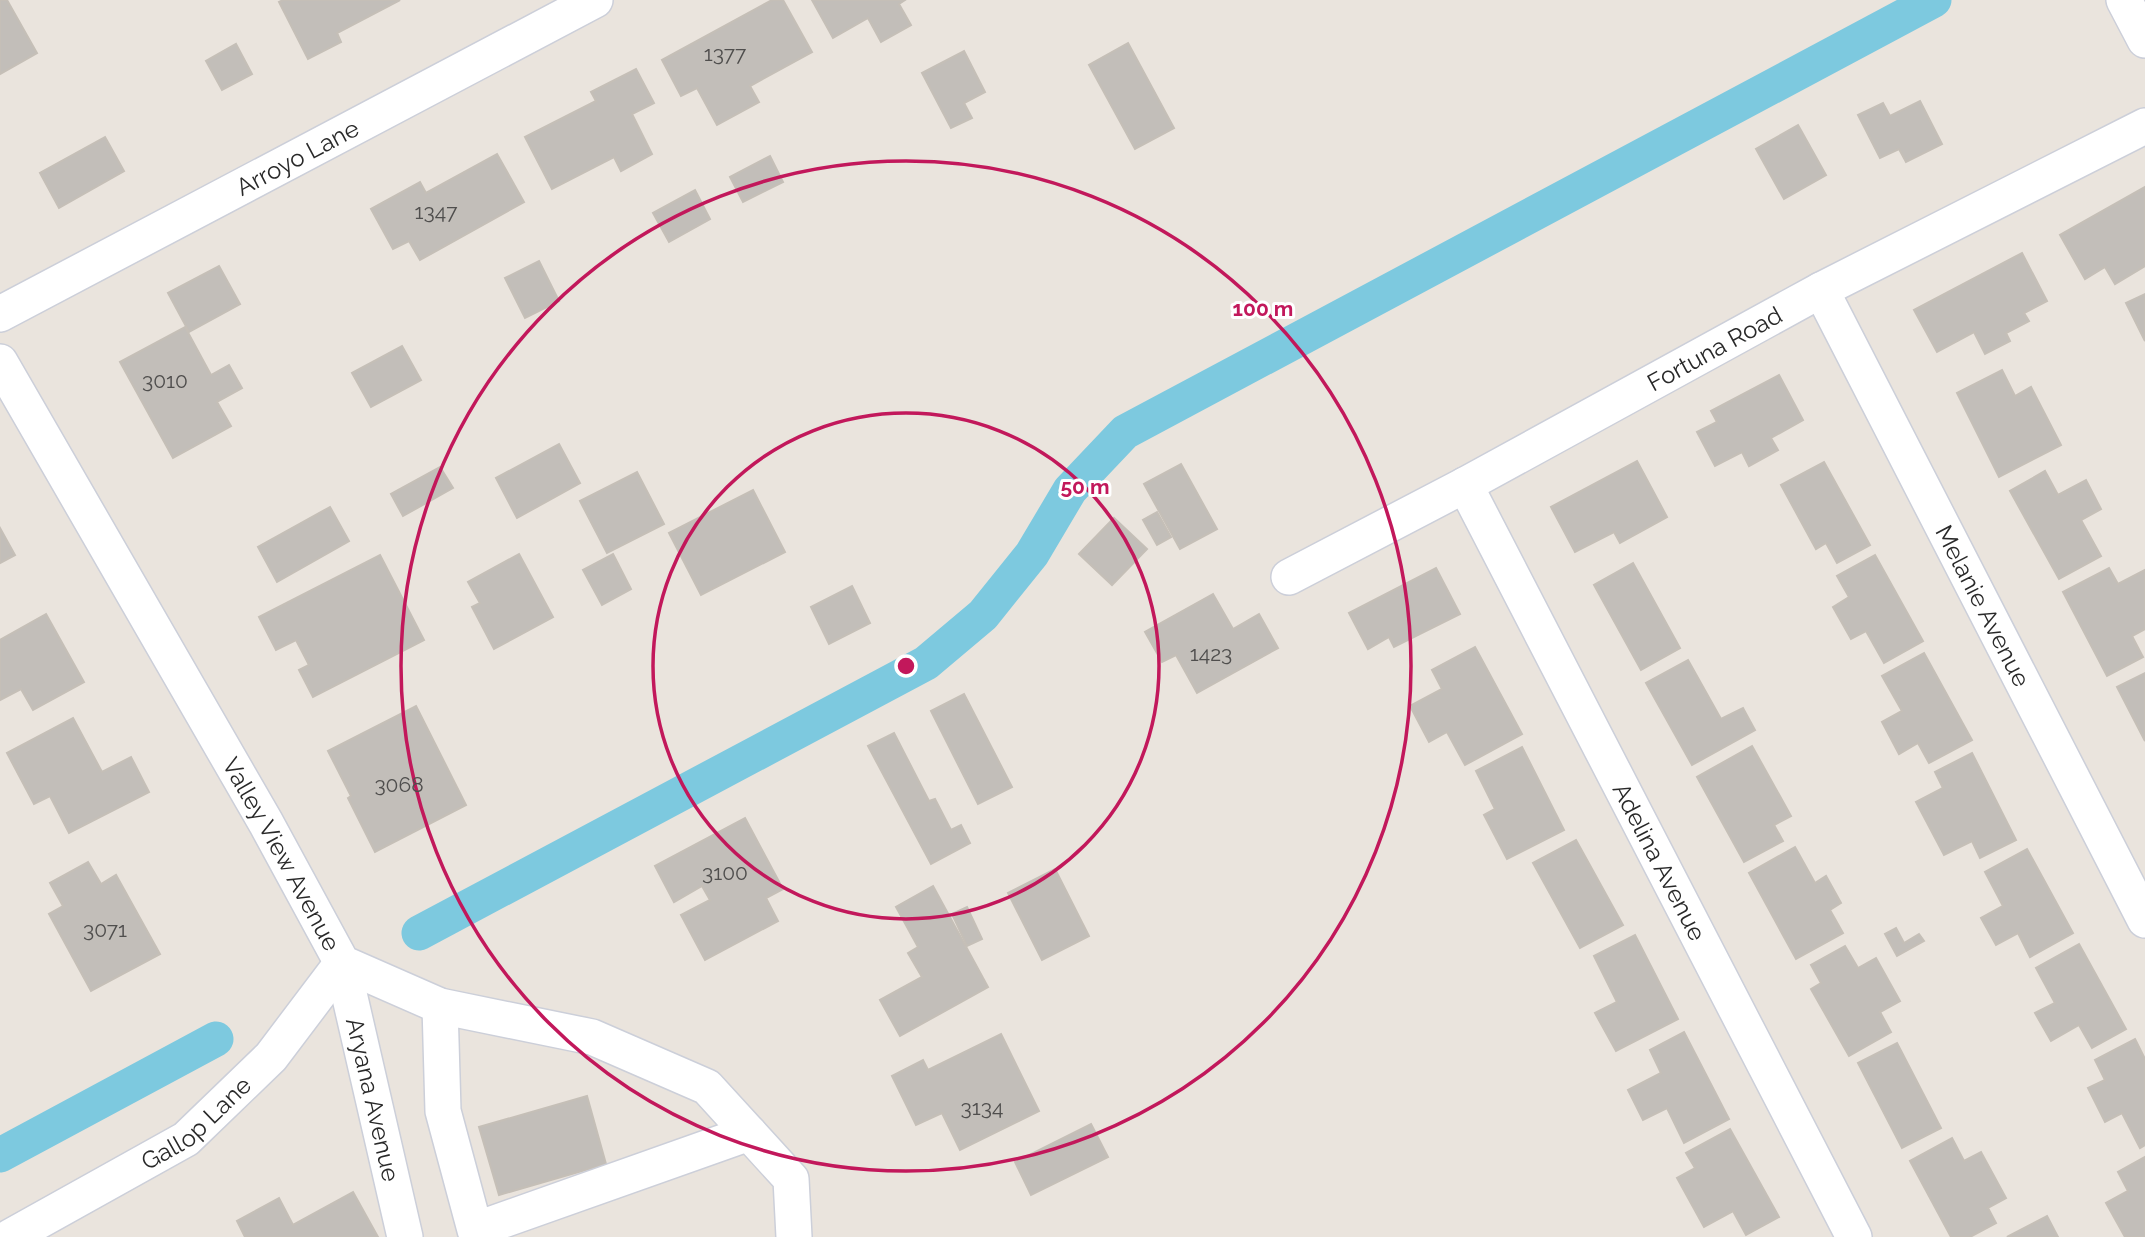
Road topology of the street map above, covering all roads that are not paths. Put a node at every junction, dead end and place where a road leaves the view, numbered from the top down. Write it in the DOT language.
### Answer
graph roads {
  1 [pos="595,0"];
  2 [pos="2124,0"];
  3 [pos="2145,40"];
  4 [pos="2145,127"];
  5 [pos="1821,290"];
  6 [pos="0,314"];
  7 [pos="0,362"];
  8 [pos="1465,485"];
  9 [pos="1289,578"];
  10 [pos="2145,920"];
  11 [pos="342,963"];
  12 [pos="440,1006"];
  13 [pos="749,1133"];
  14 [pos="10,1237"];
  15 [pos="405,1237"];
  16 [pos="794,1237"];
  17 [pos="1854,1237"];
  1 -- 6 [label="street, Arroyo Lane"];
  2 -- 3 [label="street"];
  4 -- 5 [label="street, Fortuna Road"];
  5 -- 8 [label="street, Fortuna Road"];
  5 -- 10 [label="street, Melanie Avenue"];
  7 -- 11 [label="street, Valley View Avenue"];
  8 -- 9 [label="street, Fortuna Road"];
  8 -- 17 [label="street, Adelina Avenue"];
  11 -- 12 [label="street, Valley View Avenue"];
  11 -- 14 [label="street, Gallop Lane"];
  11 -- 15 [label="street, Aryana Avenue"];
  12 -- 13 [label="street, Valley View Avenue"];
  12 -- 13 [label="street"];
  13 -- 16 [label="street, Valley View Avenue"];
}
